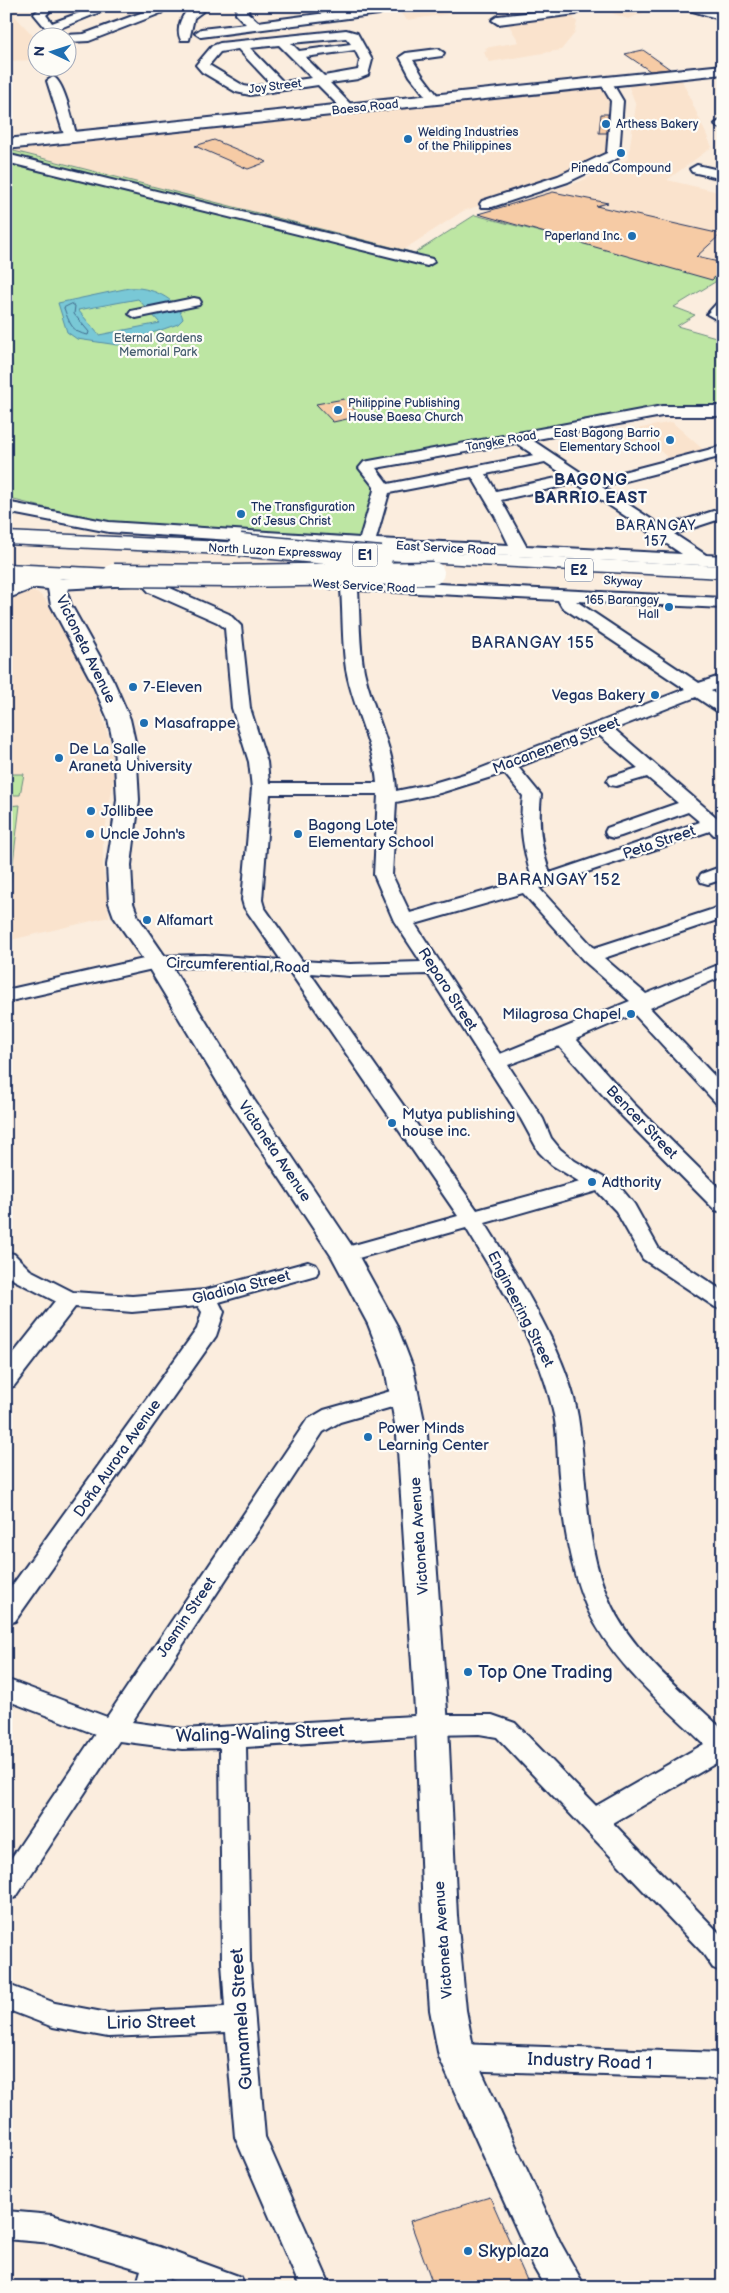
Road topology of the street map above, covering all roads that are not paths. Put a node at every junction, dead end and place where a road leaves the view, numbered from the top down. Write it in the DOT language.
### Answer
graph roads {
  1 [pos="49,6"];
  2 [pos="109,6"];
  3 [pos="204,6"];
  4 [pos="243,6"];
  5 [pos="567,6"];
  6 [pos="691,6"];
  7 [pos="151,9"];
  8 [pos="379,10"];
  9 [pos="719,13"];
  10 [pos="498,20"];
  11 [pos="255,26"];
  12 [pos="50,28"];
  13 [pos="201,33"];
  14 [pos="185,37"];
  15 [pos="78,38"];
  16 [pos="282,41"];
  17 [pos="241,45"];
  18 [pos="359,46"];
  19 [pos="438,53"];
  20 [pos="297,55"];
  21 [pos="328,65"];
  22 [pos="309,67"];
  23 [pos="723,69"];
  24 [pos="320,80"];
  25 [pos="53,81"];
  26 [pos="606,82"];
  27 [pos="279,86"];
  28 [pos="435,100"];
  29 [pos="348,109"];
  30 [pos="71,138"];
  31 [pos="6,144"];
  32 [pos="6,158"];
  33 [pos="697,169"];
  34 [pos="723,176"];
  35 [pos="184,202"];
  36 [pos="487,204"];
  37 [pos="169,208"];
  38 [pos="427,262"];
  39 [pos="194,302"];
  40 [pos="723,305"];
  41 [pos="142,313"];
  42 [pos="723,319"];
  43 [pos="723,410"];
  44 [pos="519,438"];
  45 [pos="723,451"];
  46 [pos="546,457"];
  47 [pos="476,471"];
  48 [pos="584,481"];
  49 [pos="382,490"];
  50 [pos="492,496"];
  51 [pos="6,507"];
  52 [pos="723,512"];
  53 [pos="6,529"];
  54 [pos="663,532"];
  55 [pos="6,538"];
  56 [pos="366,544"];
  57 [pos="520,552"];
  58 [pos="6,556"];
  59 [pos="702,560"];
  60 [pos="723,561"];
  61 [pos="434,568"];
  62 [pos="6,570"];
  63 [pos="723,572"];
  64 [pos="723,576"];
  65 [pos="6,579"];
  66 [pos="147,580"];
  67 [pos="49,582"];
  68 [pos="349,585"];
  69 [pos="723,587"];
  70 [pos="6,594"];
  71 [pos="565,596"];
  72 [pos="723,603"];
  73 [pos="723,680"];
  74 [pos="698,690"];
  75 [pos="723,707"];
  76 [pos="602,728"];
  77 [pos="506,765"];
  78 [pos="650,770"];
  79 [pos="616,781"];
  80 [pos="260,788"];
  81 [pos="386,793"];
  82 [pos="691,806"];
  83 [pos="718,828"];
  84 [pos="614,832"];
  85 [pos="535,884"];
  86 [pos="723,912"];
  87 [pos="404,921"];
  88 [pos="590,956"];
  89 [pos="157,962"];
  90 [pos="295,968"];
  91 [pos="433,968"];
  92 [pos="723,969"];
  93 [pos="10,998"];
  94 [pos="641,1004"];
  95 [pos="563,1037"];
  96 [pos="496,1063"];
  97 [pos="723,1098"];
  98 [pos="592,1186"];
  99 [pos="723,1205"];
  100 [pos="472,1219"];
  101 [pos="344,1255"];
  102 [pos="6,1259"];
  103 [pos="308,1270"];
  104 [pos="205,1298"];
  105 [pos="69,1299"];
  106 [pos="723,1302"];
  107 [pos="6,1380"];
  108 [pos="405,1395"];
  109 [pos="6,1614"];
  110 [pos="6,1689"];
  111 [pos="432,1725"];
  112 [pos="111,1729"];
  113 [pos="234,1738"];
  114 [pos="722,1747"];
  115 [pos="593,1821"];
  116 [pos="6,1889"];
  117 [pos="723,1960"];
  118 [pos="6,1996"];
  119 [pos="240,2020"];
  120 [pos="457,2056"];
  121 [pos="723,2066"];
  122 [pos="6,2225"];
  123 [pos="155,2274"];
  124 [pos="230,2287"];
  125 [pos="316,2287"];
  126 [pos="566,2287"];
  1 -- 12 [label="street"];
  2 -- 12 [label="street"];
  3 -- 14 [label="street"];
  4 -- 11 [label="street"];
  5 -- 10 [label="street"];
  6 -- 9 [label="main road"];
  7 -- 15 [label="street"];
  8 -- 11 [label="street"];
  11 -- 13 [label="street"];
  16 -- 17 [label="street"];
  16 -- 18 [label="street, Joy Street"];
  16 -- 20 [label="street"];
  17 -- 27 [label="street"];
  17 -- 27 [label="street, Joy Street"];
  18 -- 20 [label="street"];
  18 -- 24 [label="street, Joy Street"];
  19 -- 28 [label="street"];
  20 -- 22 [label="street"];
  21 -- 22 [label="street, Joy Street"];
  22 -- 24 [label="street"];
  23 -- 26 [label="main road, Baesa Road"];
  24 -- 27 [label="street, Joy Street"];
  24 -- 29 [label="street"];
  25 -- 30 [label="street"];
  26 -- 28 [label="main road, Baesa Road"];
  26 -- 36 [label="street"];
  28 -- 29 [label="main road, Baesa Road"];
  29 -- 30 [label="main road, Baesa Road"];
  30 -- 31 [label="main road, Baesa Road"];
  32 -- 35 [label="street"];
  33 -- 34 [label="street"];
  35 -- 37 [label="street"];
  35 -- 38 [label="street"];
  39 -- 41 [label="street"];
  40 -- 42 [label="street"];
  43 -- 44 [label="street, Tangke Road"];
  44 -- 46 [label="street"];
  44 -- 49 [label="street, Tangke Road"];
  45 -- 48 [label="street"];
  46 -- 47 [label="street"];
  46 -- 48 [label="street"];
  47 -- 49 [label="street"];
  47 -- 50 [label="street"];
  48 -- 50 [label="street"];
  48 -- 54 [label="street"];
  49 -- 56 [label="street"];
  50 -- 57 [label="street"];
  51 -- 56 [label="street, East Service Road"];
  52 -- 54 [label="street"];
  53 -- 61 [label="highway, bridge"];
  54 -- 59 [label="street"];
  55 -- 63 [label="highway, North Luzon Expressway / E1"];
  56 -- 57 [label="street, East Service Road"];
  57 -- 59 [label="street, East Service Road"];
  58 -- 69 [label="highway, North Luzon Expressway / E1"];
  59 -- 60 [label="street, East Service Road"];
  61 -- 62 [label="highway, bridge"];
  61 -- 64 [label="highway, Skyway / E2"];
  61 -- 69 [label="highway, Skyway / E2"];
  65 -- 67 [label="main road, West Service Road"];
  66 -- 67 [label="street, West Service Road"];
  66 -- 68 [label="street, West Service Road"];
  66 -- 80 [label="street, Engineering Street"];
  67 -- 70 [label="street"];
  67 -- 89 [label="main road, Victoneta Avenue"];
  68 -- 71 [label="street, West Service Road"];
  68 -- 81 [label="street, Reparo Street"];
  71 -- 72 [label="street, West Service Road"];
  71 -- 74 [label="street"];
  73 -- 74 [label="street, Macaneneng Street"];
  74 -- 75 [label="street"];
  74 -- 76 [label="street, Macaneneng Street"];
  76 -- 77 [label="street, Macaneneng Street"];
  76 -- 78 [label="street"];
  77 -- 81 [label="street, Macaneneng Street"];
  77 -- 85 [label="street"];
  78 -- 79 [label="street"];
  78 -- 82 [label="street"];
  80 -- 81 [label="street, Macaneneng Street"];
  80 -- 90 [label="street, Engineering Street"];
  81 -- 87 [label="street, Reparo Street"];
  82 -- 83 [label="street"];
  82 -- 84 [label="street"];
  83 -- 85 [label="street, Peta Street"];
  85 -- 87 [label="street, Peta Street"];
  85 -- 88 [label="street"];
  86 -- 88 [label="street"];
  87 -- 91 [label="street, Reparo Street"];
  88 -- 94 [label="street"];
  89 -- 90 [label="street, Circumferential Road"];
  89 -- 93 [label="street, Circumferential Road"];
  89 -- 101 [label="main road, Victoneta Avenue"];
  90 -- 91 [label="street, Circumferential Road"];
  90 -- 100 [label="street, Engineering Street"];
  91 -- 96 [label="street, Reparo Street"];
  92 -- 94 [label="street"];
  94 -- 95 [label="street"];
  94 -- 97 [label="street"];
  95 -- 96 [label="street"];
  95 -- 99 [label="street, Bencer Street"];
  96 -- 98 [label="street, Reparo Street"];
  98 -- 100 [label="street"];
  98 -- 106 [label="street, Reparo Street"];
  100 -- 101 [label="street"];
  100 -- 114 [label="street, Engineering Street"];
  101 -- 108 [label="main road, Victoneta Avenue"];
  102 -- 105 [label="street, Gladiola Street"];
  103 -- 104 [label="street, Gladiola Street"];
  104 -- 105 [label="street, Gladiola Street"];
  104 -- 109 [label="street, Doña Aurora Avenue"];
  105 -- 107 [label="street"];
  108 -- 111 [label="main road, Victoneta Avenue"];
  108 -- 112 [label="street, Jasmin Street"];
  110 -- 112 [label="street, Waling-Waling Street"];
  111 -- 113 [label="street, Waling-Waling Street"];
  111 -- 115 [label="street, Waling-Waling Street"];
  111 -- 120 [label="main road, Victoneta Avenue"];
  112 -- 113 [label="street, Waling-Waling Street"];
  112 -- 116 [label="street, Jasmin Street"];
  113 -- 119 [label="street, Gumamela Street"];
  114 -- 115 [label="street"];
  115 -- 117 [label="street, Waling-Waling Street"];
  118 -- 119 [label="street, Lirio Street"];
  119 -- 125 [label="street, Gumamela Street"];
  120 -- 121 [label="street, Industry Road 1"];
  120 -- 126 [label="main road, Victoneta Avenue"];
  122 -- 123 [label="street"];
  123 -- 124 [label="street"];
}
